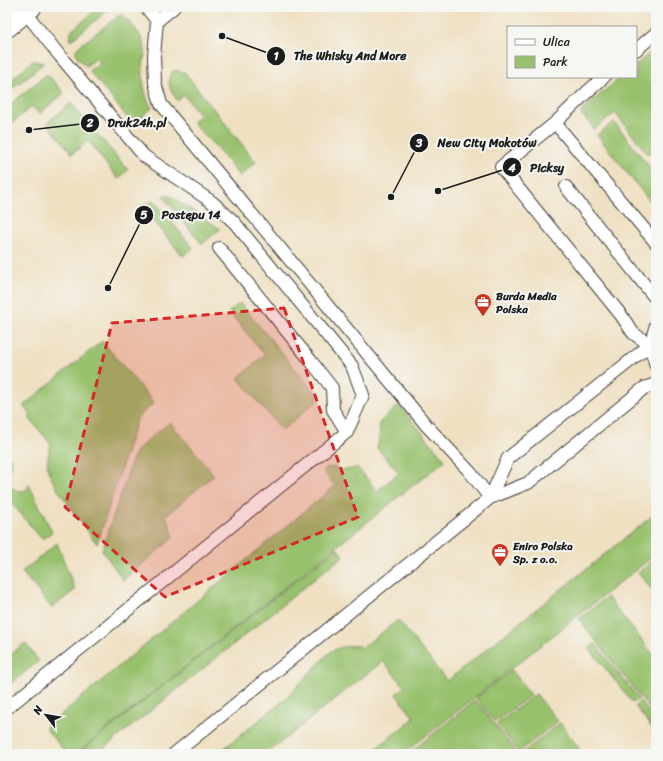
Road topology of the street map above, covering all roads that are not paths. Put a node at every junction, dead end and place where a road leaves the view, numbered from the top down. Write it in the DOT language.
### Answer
graph roads {
  1 [pos="146,7"];
  2 [pos="174,7"];
  3 [pos="28,9"];
  4 [pos="157,21"];
  5 [pos="7,26"];
  6 [pos="656,33"];
  7 [pos="637,49"];
  8 [pos="603,78"];
  9 [pos="555,123"];
  10 [pos="566,187"];
  11 [pos="656,243"];
  12 [pos="218,248"];
  13 [pos="656,299"];
  14 [pos="656,325"];
  15 [pos="650,345"];
  16 [pos="656,366"];
  17 [pos="656,384"];
  18 [pos="347,432"];
  19 [pos="490,498"];
  20 [pos="7,708"];
  21 [pos="174,754"];
  1 -- 4 [label="lane"];
  2 -- 4 [label="lane"];
  3 -- 5 [label="main road"];
  3 -- 18 [label="lane"];
  4 -- 19 [label="lane"];
  6 -- 7 [label="lane"];
  8 -- 9 [label="lane"];
  9 -- 11 [label="lane"];
  9 -- 15 [label="lane"];
  10 -- 13 [label="lane"];
  12 -- 18 [label="lane"];
  14 -- 15 [label="lane"];
  15 -- 16 [label="lane"];
  15 -- 19 [label="lane"];
  17 -- 19 [label="lane"];
  18 -- 20 [label="lane"];
  19 -- 21 [label="lane"];
}
